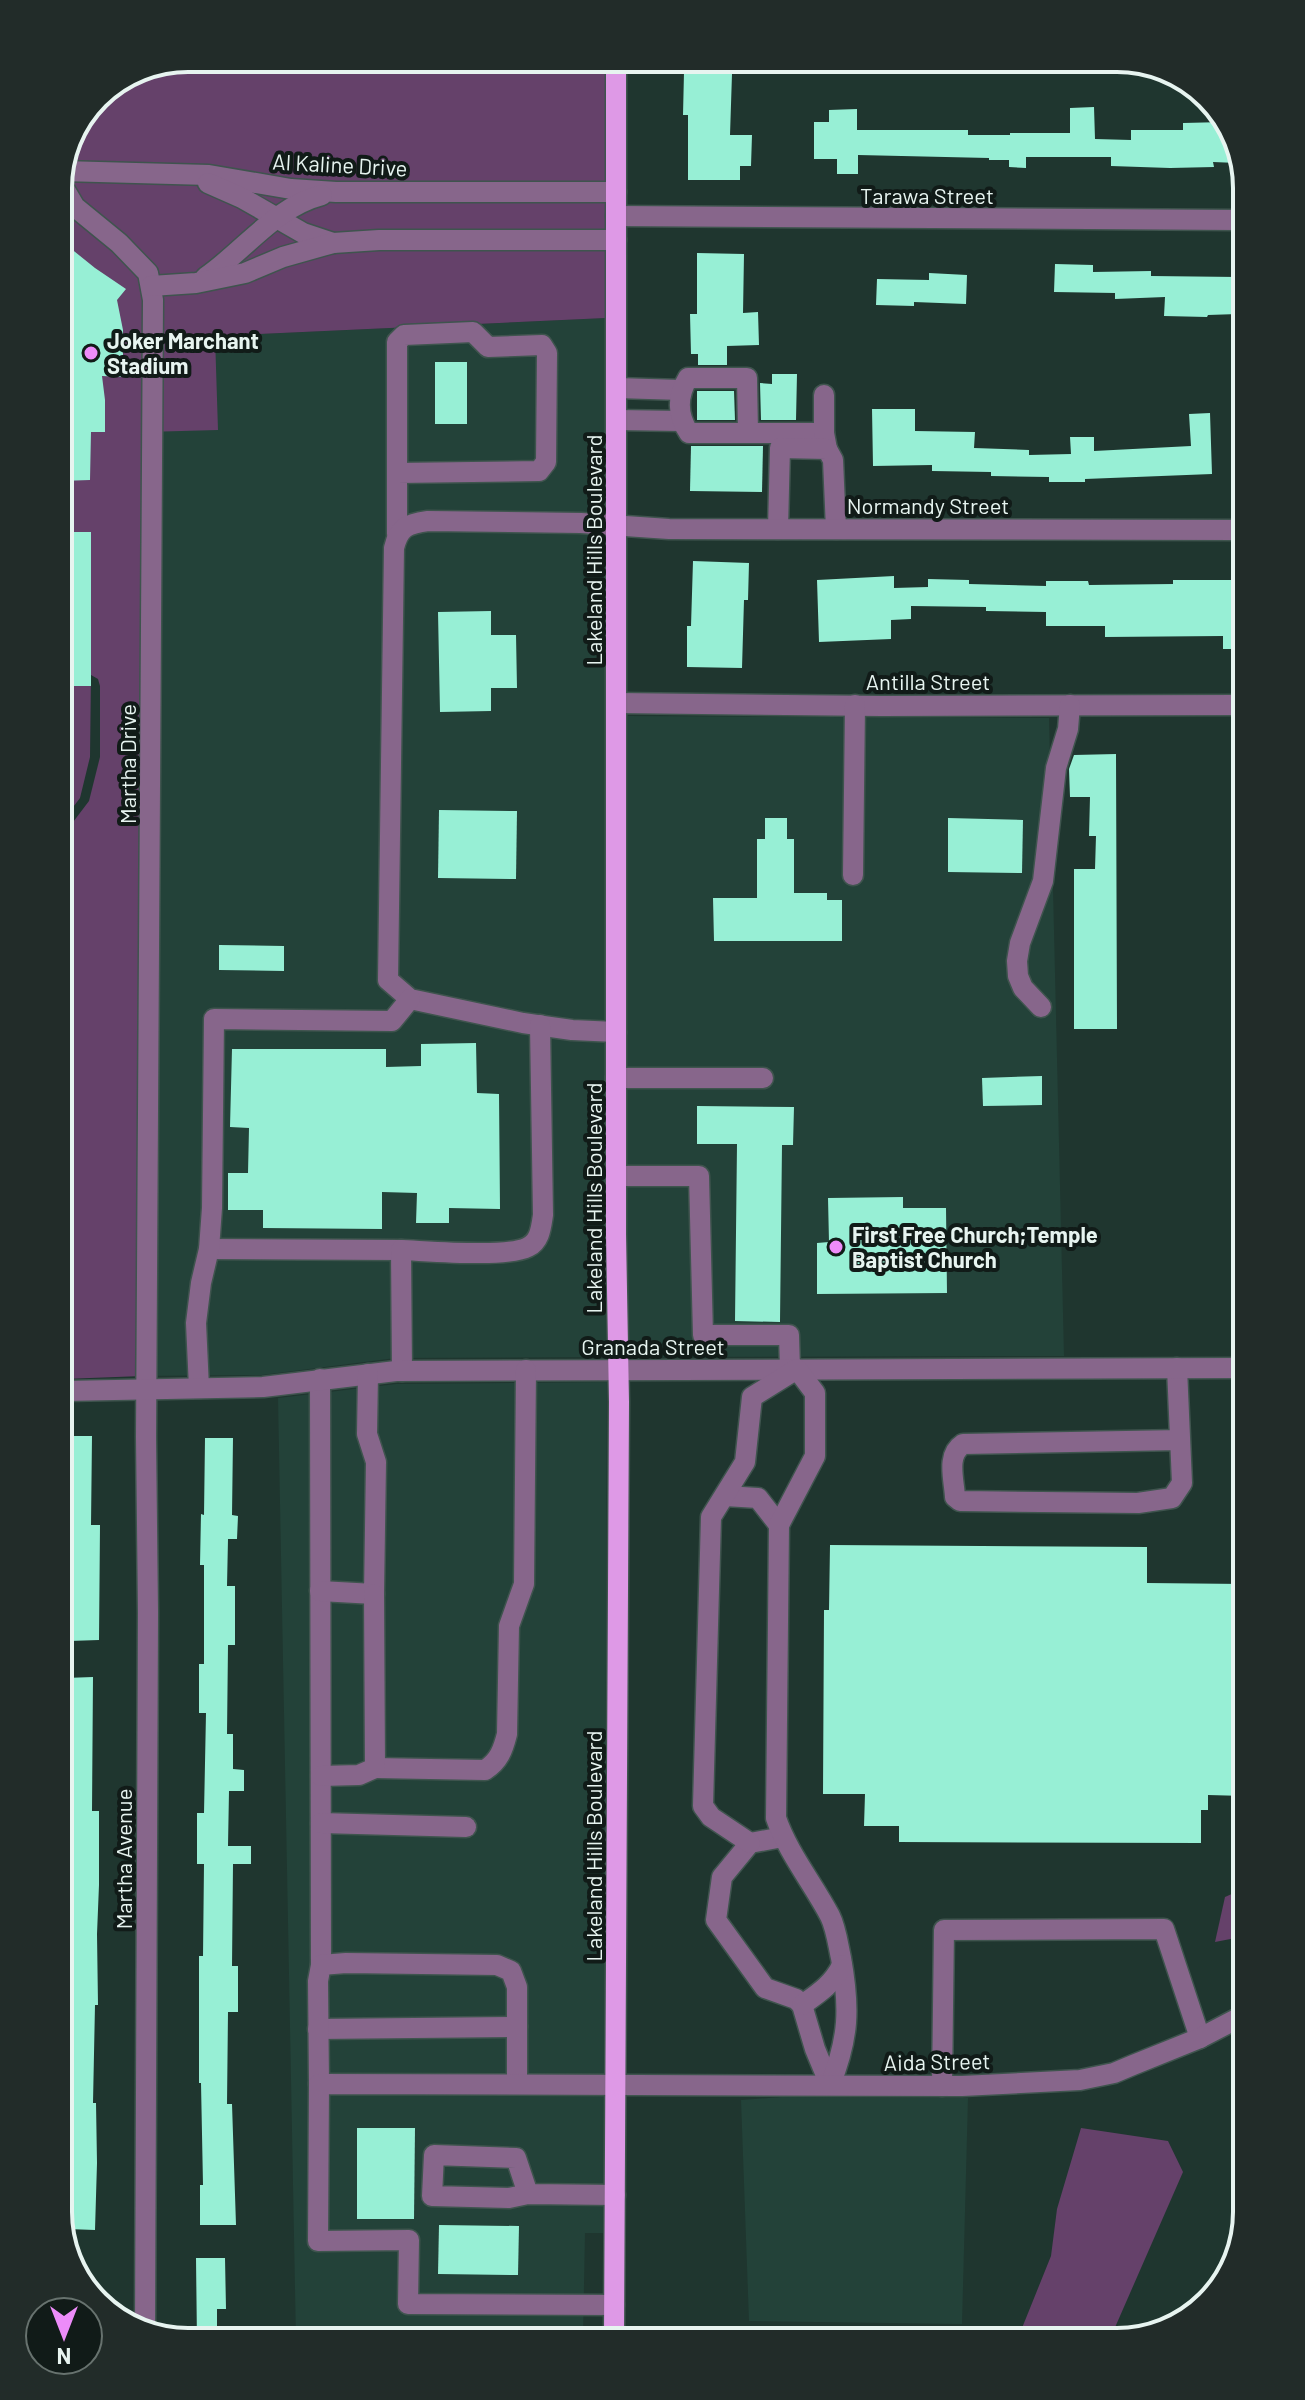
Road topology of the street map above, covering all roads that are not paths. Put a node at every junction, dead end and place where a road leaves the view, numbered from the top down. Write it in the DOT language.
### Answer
graph roads {
  1 [pos="616,72"];
  2 [pos="73,173"];
  3 [pos="190,175"];
  4 [pos="336,192"];
  5 [pos="616,192"];
  6 [pos="72,202"];
  7 [pos="616,216"];
  8 [pos="276,218"];
  9 [pos="1233,220"];
  10 [pos="616,240"];
  11 [pos="333,243"];
  12 [pos="196,283"];
  13 [pos="151,286"];
  14 [pos="617,388"];
  15 [pos="681,390"];
  16 [pos="824,395"];
  17 [pos="617,420"];
  18 [pos="681,421"];
  19 [pos="748,432"];
  20 [pos="826,441"];
  21 [pos="397,473"];
  22 [pos="618,526"];
  23 [pos="778,529"];
  24 [pos="836,529"];
  25 [pos="1233,530"];
  26 [pos="397,534"];
  27 [pos="617,703"];
  28 [pos="855,705"];
  29 [pos="1070,705"];
  30 [pos="1233,705"];
  31 [pos="853,875"];
  32 [pos="410,999"];
  33 [pos="1041,1007"];
  34 [pos="540,1025"];
  35 [pos="616,1032"];
  36 [pos="616,1078"];
  37 [pos="763,1078"];
  38 [pos="616,1176"];
  39 [pos="209,1249"];
  40 [pos="401,1250"];
  41 [pos="703,1335"];
  42 [pos="1177,1368"];
  43 [pos="1233,1368"];
  44 [pos="794,1369"];
  45 [pos="526,1370"];
  46 [pos="619,1370"];
  47 [pos="703,1370"];
  48 [pos="402,1371"];
  49 [pos="368,1374"];
  50 [pos="320,1379"];
  51 [pos="199,1388"];
  52 [pos="148,1389"];
  53 [pos="72,1391"];
  54 [pos="1180,1440"];
  55 [pos="725,1496"];
  56 [pos="779,1525"];
  57 [pos="320,1591"];
  58 [pos="374,1594"];
  59 [pos="375,1768"];
  60 [pos="321,1776"];
  61 [pos="321,1823"];
  62 [pos="466,1827"];
  63 [pos="783,1837"];
  64 [pos="750,1843"];
  65 [pos="321,1965"];
  66 [pos="842,1965"];
  67 [pos="802,2005"];
  68 [pos="1233,2022"];
  69 [pos="517,2027"];
  70 [pos="318,2029"];
  71 [pos="1200,2038"];
  72 [pos="319,2084"];
  73 [pos="517,2084"];
  74 [pos="616,2084"];
  75 [pos="830,2085"];
  76 [pos="942,2086"];
  77 [pos="528,2194"];
  78 [pos="615,2195"];
  79 [pos="614,2305"];
  80 [pos="145,2319"];
  81 [pos="614,2328"];
  1 -- 5 [label="main road, Lakeland Hills Boulevard"];
  2 -- 3 [label="street, Al Kaline Drive"];
  3 -- 4 [label="street, Al Kaline Drive"];
  3 -- 8 [label="street"];
  4 -- 5 [label="street, Al Kaline Drive"];
  4 -- 8 [label="street"];
  5 -- 7 [label="main road, Lakeland Hills Boulevard"];
  6 -- 13 [label="street"];
  7 -- 9 [label="street, Tarawa Street"];
  7 -- 10 [label="main road, Lakeland Hills Boulevard"];
  8 -- 11 [label="street"];
  8 -- 12 [label="street"];
  10 -- 11 [label="street"];
  10 -- 14 [label="main road, Lakeland Hills Boulevard"];
  11 -- 12 [label="street"];
  12 -- 13 [label="street"];
  13 -- 52 [label="street, Martha Drive"];
  14 -- 15 [label="street"];
  14 -- 17 [label="main road, Lakeland Hills Boulevard"];
  15 -- 18 [label="street"];
  15 -- 19 [label="street"];
  16 -- 20 [label="street"];
  17 -- 18 [label="street"];
  17 -- 22 [label="main road, Lakeland Hills Boulevard"];
  18 -- 19 [label="street"];
  19 -- 20 [label="street"];
  20 -- 23 [label="street"];
  20 -- 24 [label="street"];
  21 -- 21 [label="street"];
  21 -- 26 [label="street"];
  22 -- 23 [label="street, Normandy Street"];
  22 -- 26 [label="street, Normandy Street"];
  22 -- 27 [label="main road, Lakeland Hills Boulevard"];
  23 -- 24 [label="street, Normandy Street"];
  24 -- 25 [label="street, Normandy Street"];
  26 -- 32 [label="street"];
  27 -- 28 [label="street, Antilla Street"];
  27 -- 35 [label="main road, Lakeland Hills Boulevard"];
  28 -- 29 [label="street, Antilla Street"];
  28 -- 31 [label="street"];
  29 -- 30 [label="street, Antilla Street"];
  29 -- 33 [label="street"];
  32 -- 34 [label="street"];
  32 -- 39 [label="street"];
  34 -- 35 [label="street"];
  34 -- 40 [label="street"];
  35 -- 36 [label="main road, Lakeland Hills Boulevard"];
  36 -- 37 [label="street"];
  36 -- 38 [label="main road, Lakeland Hills Boulevard"];
  38 -- 41 [label="street"];
  38 -- 46 [label="main road, Lakeland Hills Boulevard"];
  39 -- 40 [label="street"];
  39 -- 51 [label="street"];
  40 -- 48 [label="street"];
  41 -- 44 [label="street"];
  41 -- 47 [label="street"];
  42 -- 43 [label="street, Granada Street"];
  42 -- 44 [label="street, Granada Street"];
  42 -- 54 [label="street"];
  44 -- 47 [label="street, Granada Street"];
  44 -- 55 [label="street"];
  44 -- 56 [label="street"];
  45 -- 46 [label="street, Granada Street"];
  45 -- 48 [label="street, Granada Street"];
  45 -- 59 [label="street"];
  46 -- 47 [label="street, Granada Street"];
  46 -- 74 [label="main road, Lakeland Hills Boulevard"];
  48 -- 49 [label="street, Granada Street"];
  49 -- 50 [label="street, Granada Street"];
  49 -- 58 [label="street"];
  50 -- 51 [label="street, Granada Street"];
  50 -- 57 [label="street"];
  51 -- 52 [label="street, Granada Street"];
  52 -- 53 [label="street, Granada Street"];
  52 -- 80 [label="street, Martha Avenue"];
  54 -- 54 [label="street"];
  55 -- 56 [label="street"];
  55 -- 64 [label="street"];
  56 -- 63 [label="street"];
  57 -- 58 [label="street"];
  57 -- 60 [label="street"];
  58 -- 59 [label="street"];
  59 -- 60 [label="street"];
  60 -- 61 [label="street"];
  61 -- 62 [label="street"];
  61 -- 65 [label="street"];
  63 -- 64 [label="street"];
  63 -- 66 [label="street"];
  64 -- 67 [label="street"];
  65 -- 69 [label="street"];
  65 -- 70 [label="street"];
  66 -- 67 [label="street"];
  66 -- 75 [label="street"];
  67 -- 75 [label="street"];
  68 -- 71 [label="street, Aida Street"];
  69 -- 70 [label="street"];
  69 -- 73 [label="street"];
  70 -- 72 [label="street"];
  71 -- 76 [label="street, Aida Street"];
  71 -- 76 [label="street"];
  72 -- 73 [label="street, Aida Street"];
  72 -- 79 [label="street"];
  73 -- 74 [label="street, Aida Street"];
  74 -- 75 [label="street, Aida Street"];
  74 -- 78 [label="main road, Lakeland Hills Boulevard"];
  75 -- 76 [label="street, Aida Street"];
  77 -- 77 [label="street"];
  77 -- 78 [label="street"];
  78 -- 79 [label="main road, Lakeland Hills Boulevard"];
  79 -- 81 [label="main road, Lakeland Hills Boulevard"];
}
